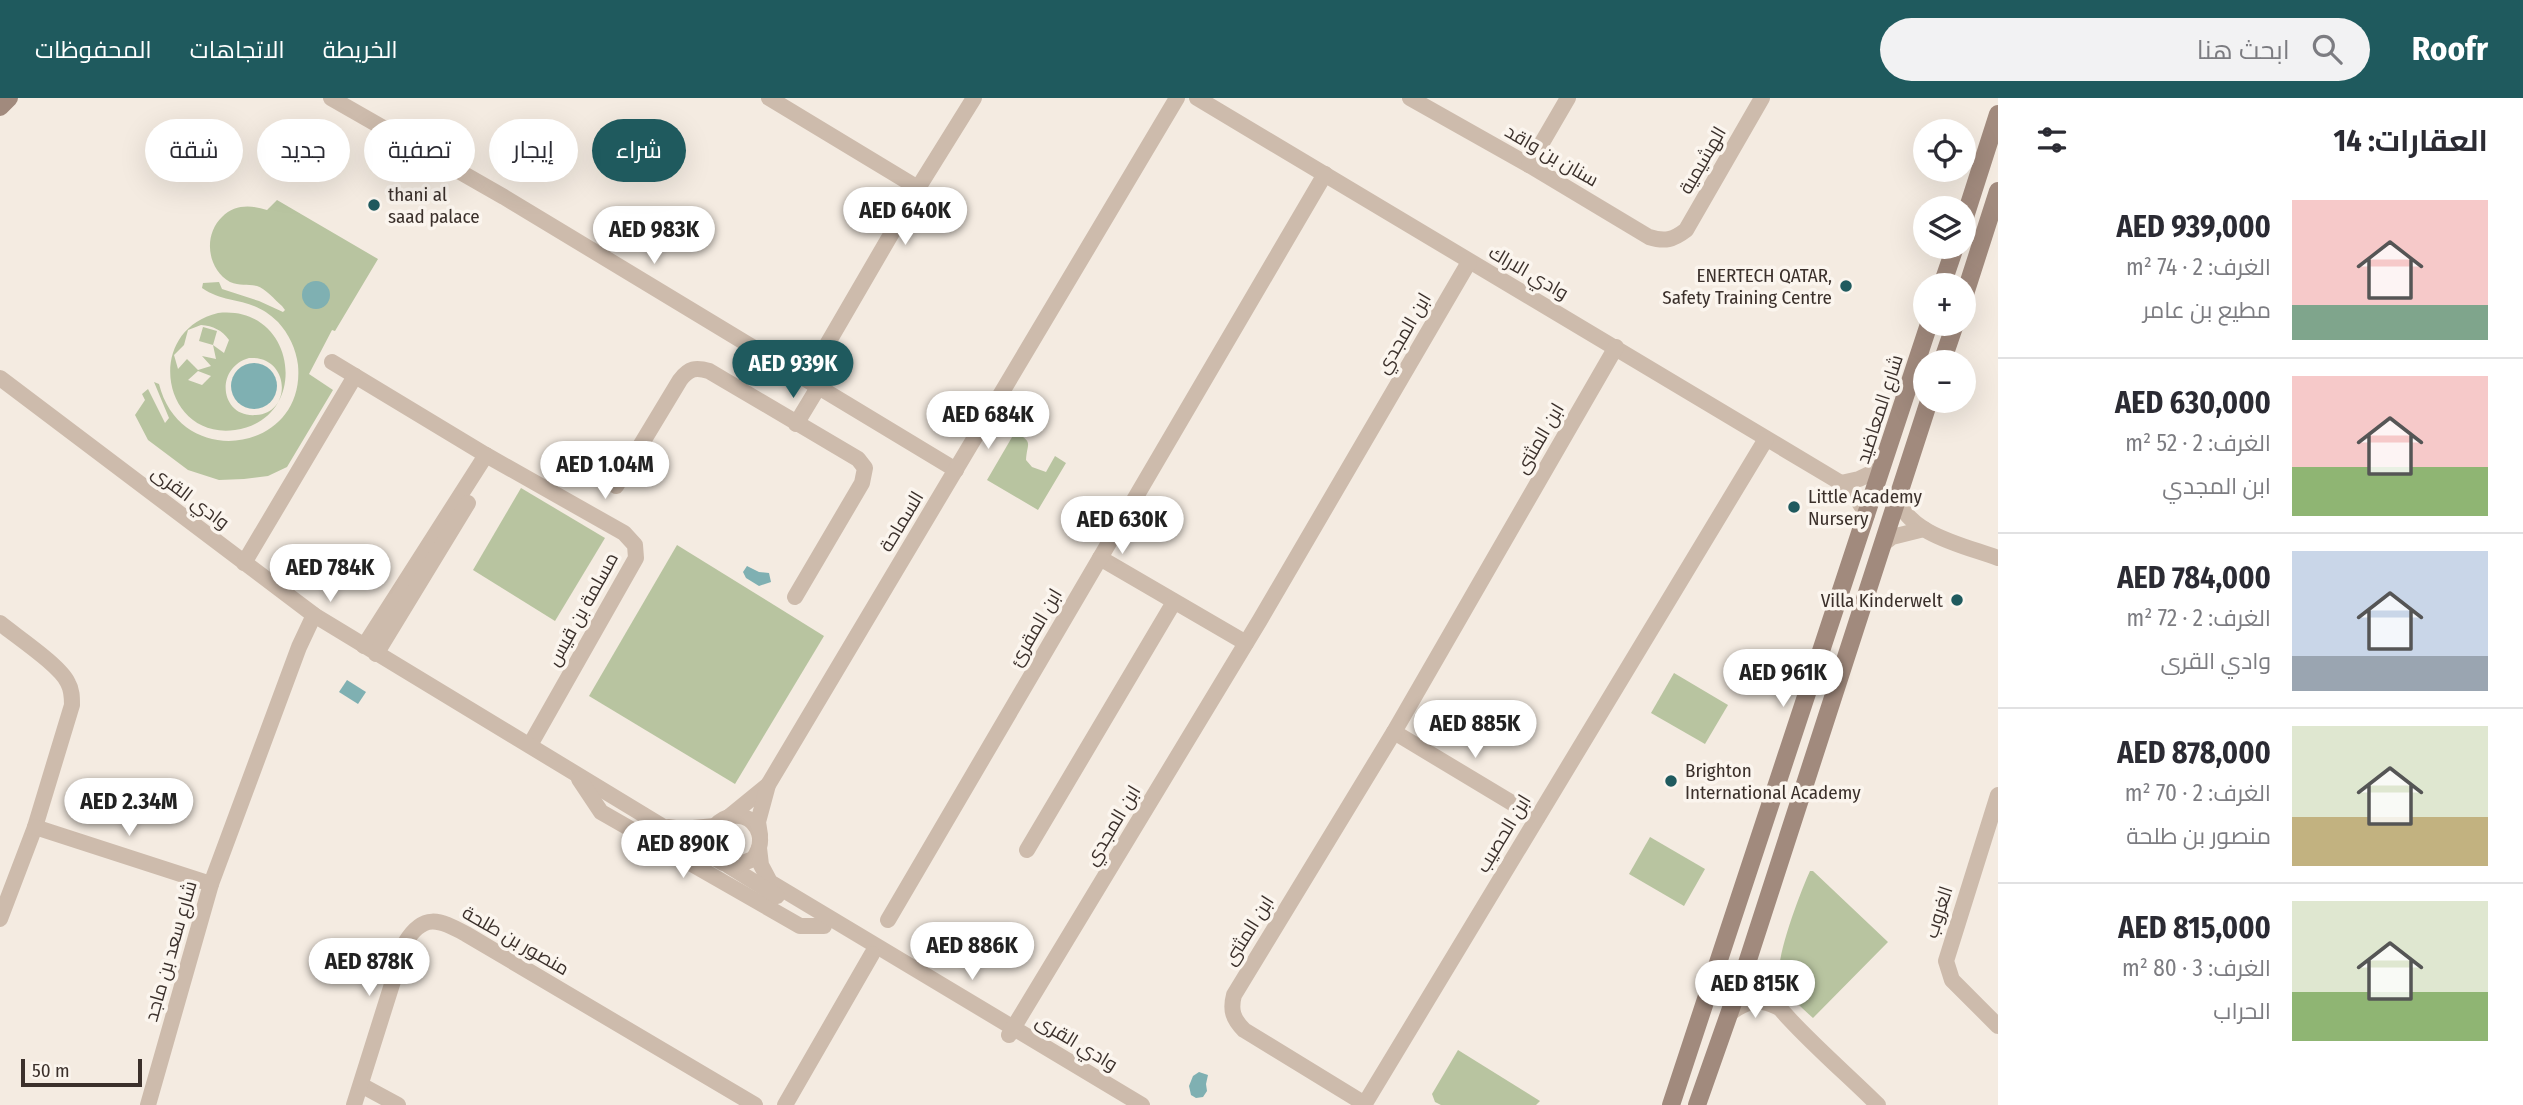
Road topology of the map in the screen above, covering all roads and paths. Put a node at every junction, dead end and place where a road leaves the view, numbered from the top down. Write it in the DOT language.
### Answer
graph roads {
  1 [pos="9,98"];
  2 [pos="331,98"];
  3 [pos="769,98"];
  4 [pos="974,98"];
  5 [pos="1177,98"];
  6 [pos="1197,98"];
  7 [pos="1410,98"];
  8 [pos="1568,98"];
  9 [pos="1762,98"];
  10 [pos="0,107"];
  11 [pos="1998,114"];
  12 [pos="1529,165"];
  13 [pos="1325,174"];
  14 [pos="918,188"];
  15 [pos="1998,191"];
  16 [pos="1972,196"];
  17 [pos="1674,239"];
  18 [pos="1469,262"];
  19 [pos="1972,273"];
  20 [pos="1925,336"];
  21 [pos="1616,347"];
  22 [pos="332,362"];
  23 [pos="355,376"];
  24 [pos="0,378"];
  25 [pos="813,383"];
  26 [pos="1925,413"];
  27 [pos="796,424"];
  28 [pos="1766,439"];
  29 [pos="490,458"];
  30 [pos="1882,468"];
  31 [pos="956,470"];
  32 [pos="1841,483"];
  33 [pos="616,486"];
  34 [pos="1898,497"];
  35 [pos="1867,515"];
  36 [pos="1924,529"];
  37 [pos="1883,544"];
  38 [pos="1100,558"];
  39 [pos="1998,558"];
  40 [pos="244,563"];
  41 [pos="795,597"];
  42 [pos="1174,602"];
  43 [pos="314,615"];
  44 [pos="0,623"];
  45 [pos="1246,642"];
  46 [pos="370,650"];
  47 [pos="1394,732"];
  48 [pos="530,745"];
  49 [pos="575,774"];
  50 [pos="768,785"];
  51 [pos="1998,795"];
  52 [pos="730,816"];
  53 [pos="1537,818"];
  54 [pos="662,826"];
  55 [pos="715,826"];
  56 [pos="35,827"];
  57 [pos="760,842"];
  58 [pos="1027,850"];
  59 [pos="723,862"];
  60 [pos="211,884"];
  61 [pos="0,919"];
  62 [pos="888,920"];
  63 [pos="824,926"];
  64 [pos="872,954"];
  65 [pos="1747,963"];
  66 [pos="1782,1011"];
  67 [pos="1729,1014"];
  68 [pos="1998,1026"];
  69 [pos="1011,1032"];
  70 [pos="361,1085"];
  71 [pos="1364,1104"];
  72 [pos="148,1105"];
  73 [pos="354,1105"];
  74 [pos="398,1105"];
  75 [pos="755,1105"];
  76 [pos="785,1105"];
  77 [pos="1124,1105"];
  78 [pos="1142,1105"];
  79 [pos="1671,1105"];
  80 [pos="1698,1105"];
  81 [pos="1878,1105"];
  1 -- 10 [label="street"];
  2 -- 25 [label="street"];
  3 -- 14 [label="street"];
  4 -- 14 [label="street"];
  5 -- 31 [label="street, السماحة"];
  6 -- 13 [label="street, وادي الاراك"];
  7 -- 12 [label="street, سنان بن واقد"];
  8 -- 12 [label="street"];
  9 -- 17 [label="street, الهشيمية"];
  11 -- 16 [label="street"];
  12 -- 17 [label="street, سنان بن واقد"];
  13 -- 18 [label="street, وادي الاراك"];
  13 -- 38 [label="street, ابن المقرئ"];
  14 -- 25 [label="street"];
  15 -- 19 [label="street"];
  18 -- 21 [label="street, وادي الاراك"];
  18 -- 45 [label="street, ابن المجدي"];
  20 -- 30 [label="street, شارع المعاضيد"];
  21 -- 28 [label="street, وادي الاراك"];
  21 -- 47 [label="street, ابن المثنى"];
  22 -- 23 [label="street, مسلمة بن قيس"];
  23 -- 29 [label="street, مسلمة بن قيس"];
  23 -- 40 [label="street"];
  24 -- 40 [label="street, وادي القرى"];
  25 -- 27 [label="street"];
  25 -- 31 [label="street"];
  26 -- 34 [label="street"];
  27 -- 33 [label="street"];
  27 -- 41 [label="street"];
  28 -- 32 [label="street, وادي الاراك"];
  28 -- 53 [label="street, ابن الحصيب"];
  29 -- 46 [label="street"];
  29 -- 48 [label="street, مسلمة بن قيس"];
  30 -- 32 [label="street"];
  30 -- 35 [label="street, شارع المعاضيد"];
  31 -- 50 [label="street, السماحة"];
  32 -- 35 [label="street, وادي الاراك"];
  34 -- 36 [label="street"];
  34 -- 37 [label="street"];
  35 -- 79 [label="street, شارع المعاضيد"];
  36 -- 37 [label="street"];
  36 -- 39 [label="street"];
  37 -- 65 [label="street"];
  38 -- 42 [label="street"];
  38 -- 62 [label="street, ابن المقرئ"];
  40 -- 43 [label="street, وادي القرى"];
  42 -- 45 [label="street"];
  42 -- 58 [label="street"];
  43 -- 46 [label="street, وادي القرى"];
  43 -- 60 [label="street, شارع سعد بن ماجد"];
  44 -- 56 [label="street"];
  45 -- 69 [label="street, ابن المجدي"];
  46 -- 48 [label="street, وادي القرى"];
  47 -- 53 [label="street"];
  47 -- 71 [label="street, ابن المثنى"];
  48 -- 49 [label="street, وادي القرى"];
  49 -- 54 [label="street, وادي القرى"];
  49 -- 63 [label="street, وادي القرى"];
  50 -- 52 [label="street, السماحة"];
  50 -- 57 [label="street, السماحة"];
  51 -- 68 [label="street, الغروب"];
  52 -- 55 [label="street"];
  52 -- 57 [label="street"];
  53 -- 71 [label="street, ابن الحصيب"];
  54 -- 55 [label="street, وادي القرى"];
  54 -- 59 [label="street, وادي القرى"];
  55 -- 59 [label="street"];
  56 -- 60 [label="street"];
  56 -- 61 [label="street"];
  57 -- 59 [label="street"];
  57 -- 69 [label="street, وادي القرى"];
  59 -- 63 [label="street, وادي القرى"];
  60 -- 72 [label="street, شارع سعد بن ماجد"];
  63 -- 64 [label="street, وادي القرى"];
  64 -- 69 [label="street, وادي القرى"];
  64 -- 76 [label="street"];
  65 -- 66 [label="street"];
  65 -- 67 [label="street"];
  66 -- 67 [label="street"];
  66 -- 81 [label="street"];
  67 -- 80 [label="street"];
  69 -- 77 [label="street, وادي القرى"];
  69 -- 78 [label="street, وادي القرى"];
  70 -- 73 [label="street, منصور بن طلحة"];
  70 -- 74 [label="street"];
  70 -- 75 [label="street, منصور بن طلحة"];
}
